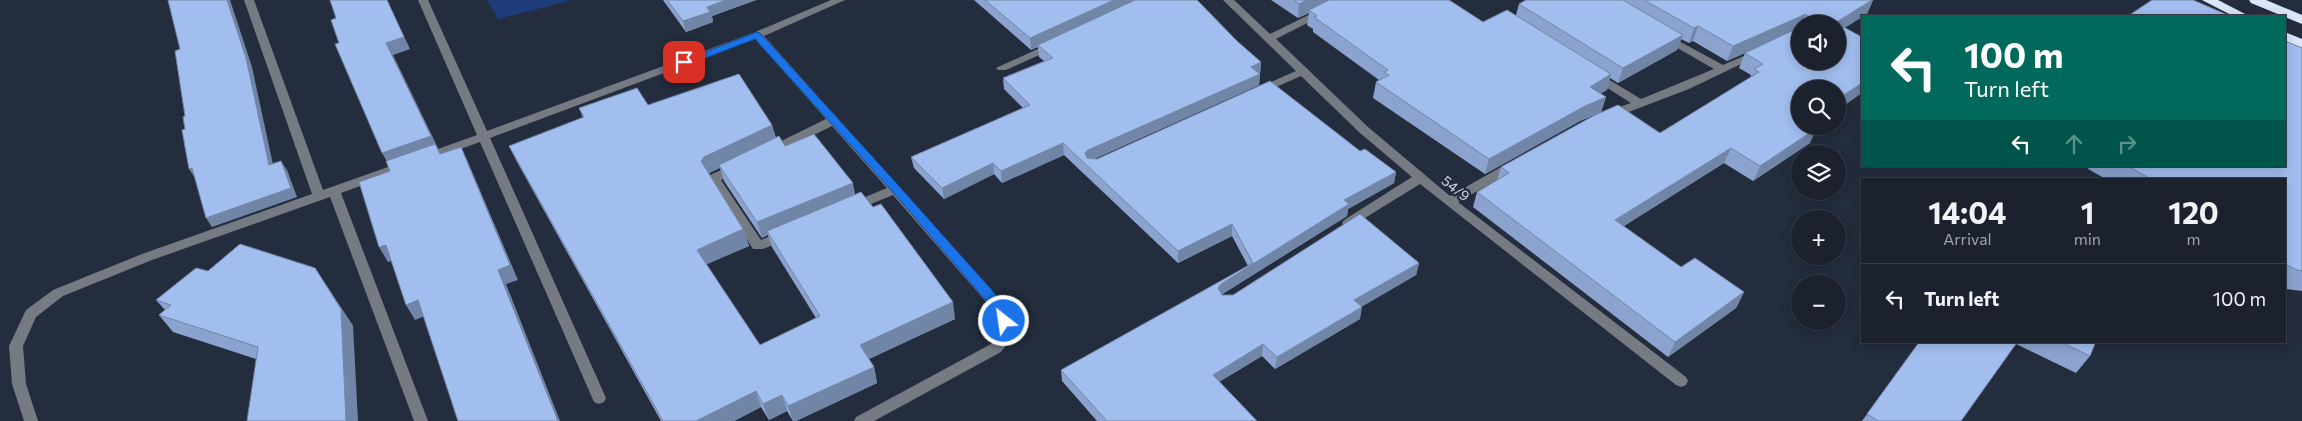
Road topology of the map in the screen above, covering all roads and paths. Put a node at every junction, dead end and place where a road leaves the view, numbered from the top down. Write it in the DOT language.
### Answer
graph roads {
  1 [pos="249,0"];
  2 [pos="424,0"];
  3 [pos="840,0"];
  4 [pos="1228,0"];
  5 [pos="1347,0"];
  6 [pos="2208,0"];
  7 [pos="2255,0"];
  8 [pos="2241,15"];
  9 [pos="2302,20"];
  10 [pos="1658,33"];
  11 [pos="757,35"];
  12 [pos="2286,36"];
  13 [pos="1268,39"];
  14 [pos="1064,40"];
  15 [pos="2302,44"];
  16 [pos="1766,50"];
  17 [pos="1002,68"];
  18 [pos="1582,68"];
  19 [pos="1723,70"];
  20 [pos="1302,72"];
  21 [pos="1248,96"];
  22 [pos="1639,103"];
  23 [pos="834,120"];
  24 [pos="1594,122"];
  25 [pos="483,138"];
  26 [pos="1525,159"];
  27 [pos="1420,178"];
  28 [pos="896,188"];
  29 [pos="334,191"];
  30 [pos="319,196"];
  31 [pos="1449,202"];
  32 [pos="840,211"];
  33 [pos="795,230"];
  34 [pos="1336,231"];
  35 [pos="1681,381"];
  36 [pos="599,398"];
  37 [pos="31,421"];
  38 [pos="421,421"];
  39 [pos="860,421"];
  1 -- 30 [label="street"];
  2 -- 25 [label="street"];
  3 -- 11 [label="street"];
  4 -- 13 [label="street, 54/9"];
  5 -- 13 [label="street"];
  6 -- 8 [label="highway"];
  7 -- 9 [label="highway"];
  10 -- 19 [label="street"];
  11 -- 23 [label="street"];
  11 -- 25 [label="street"];
  12 -- 15 [label="highway"];
  13 -- 20 [label="street, 54/9"];
  14 -- 17 [label="street"];
  16 -- 19 [label="street"];
  18 -- 22 [label="street"];
  19 -- 22 [label="street"];
  20 -- 21 [label="street"];
  20 -- 27 [label="street, 54/9"];
  22 -- 24 [label="street"];
  23 -- 28 [label="street"];
  23 -- 33 [label="street"];
  25 -- 29 [label="street"];
  25 -- 36 [label="street"];
  26 -- 31 [label="street"];
  27 -- 31 [label="street, 54/9"];
  27 -- 34 [label="street"];
  28 -- 32 [label="street"];
  28 -- 39 [label="street"];
  29 -- 30 [label="street"];
  29 -- 38 [label="street"];
  30 -- 37 [label="street"];
  31 -- 35 [label="street, 54/9"];
}
